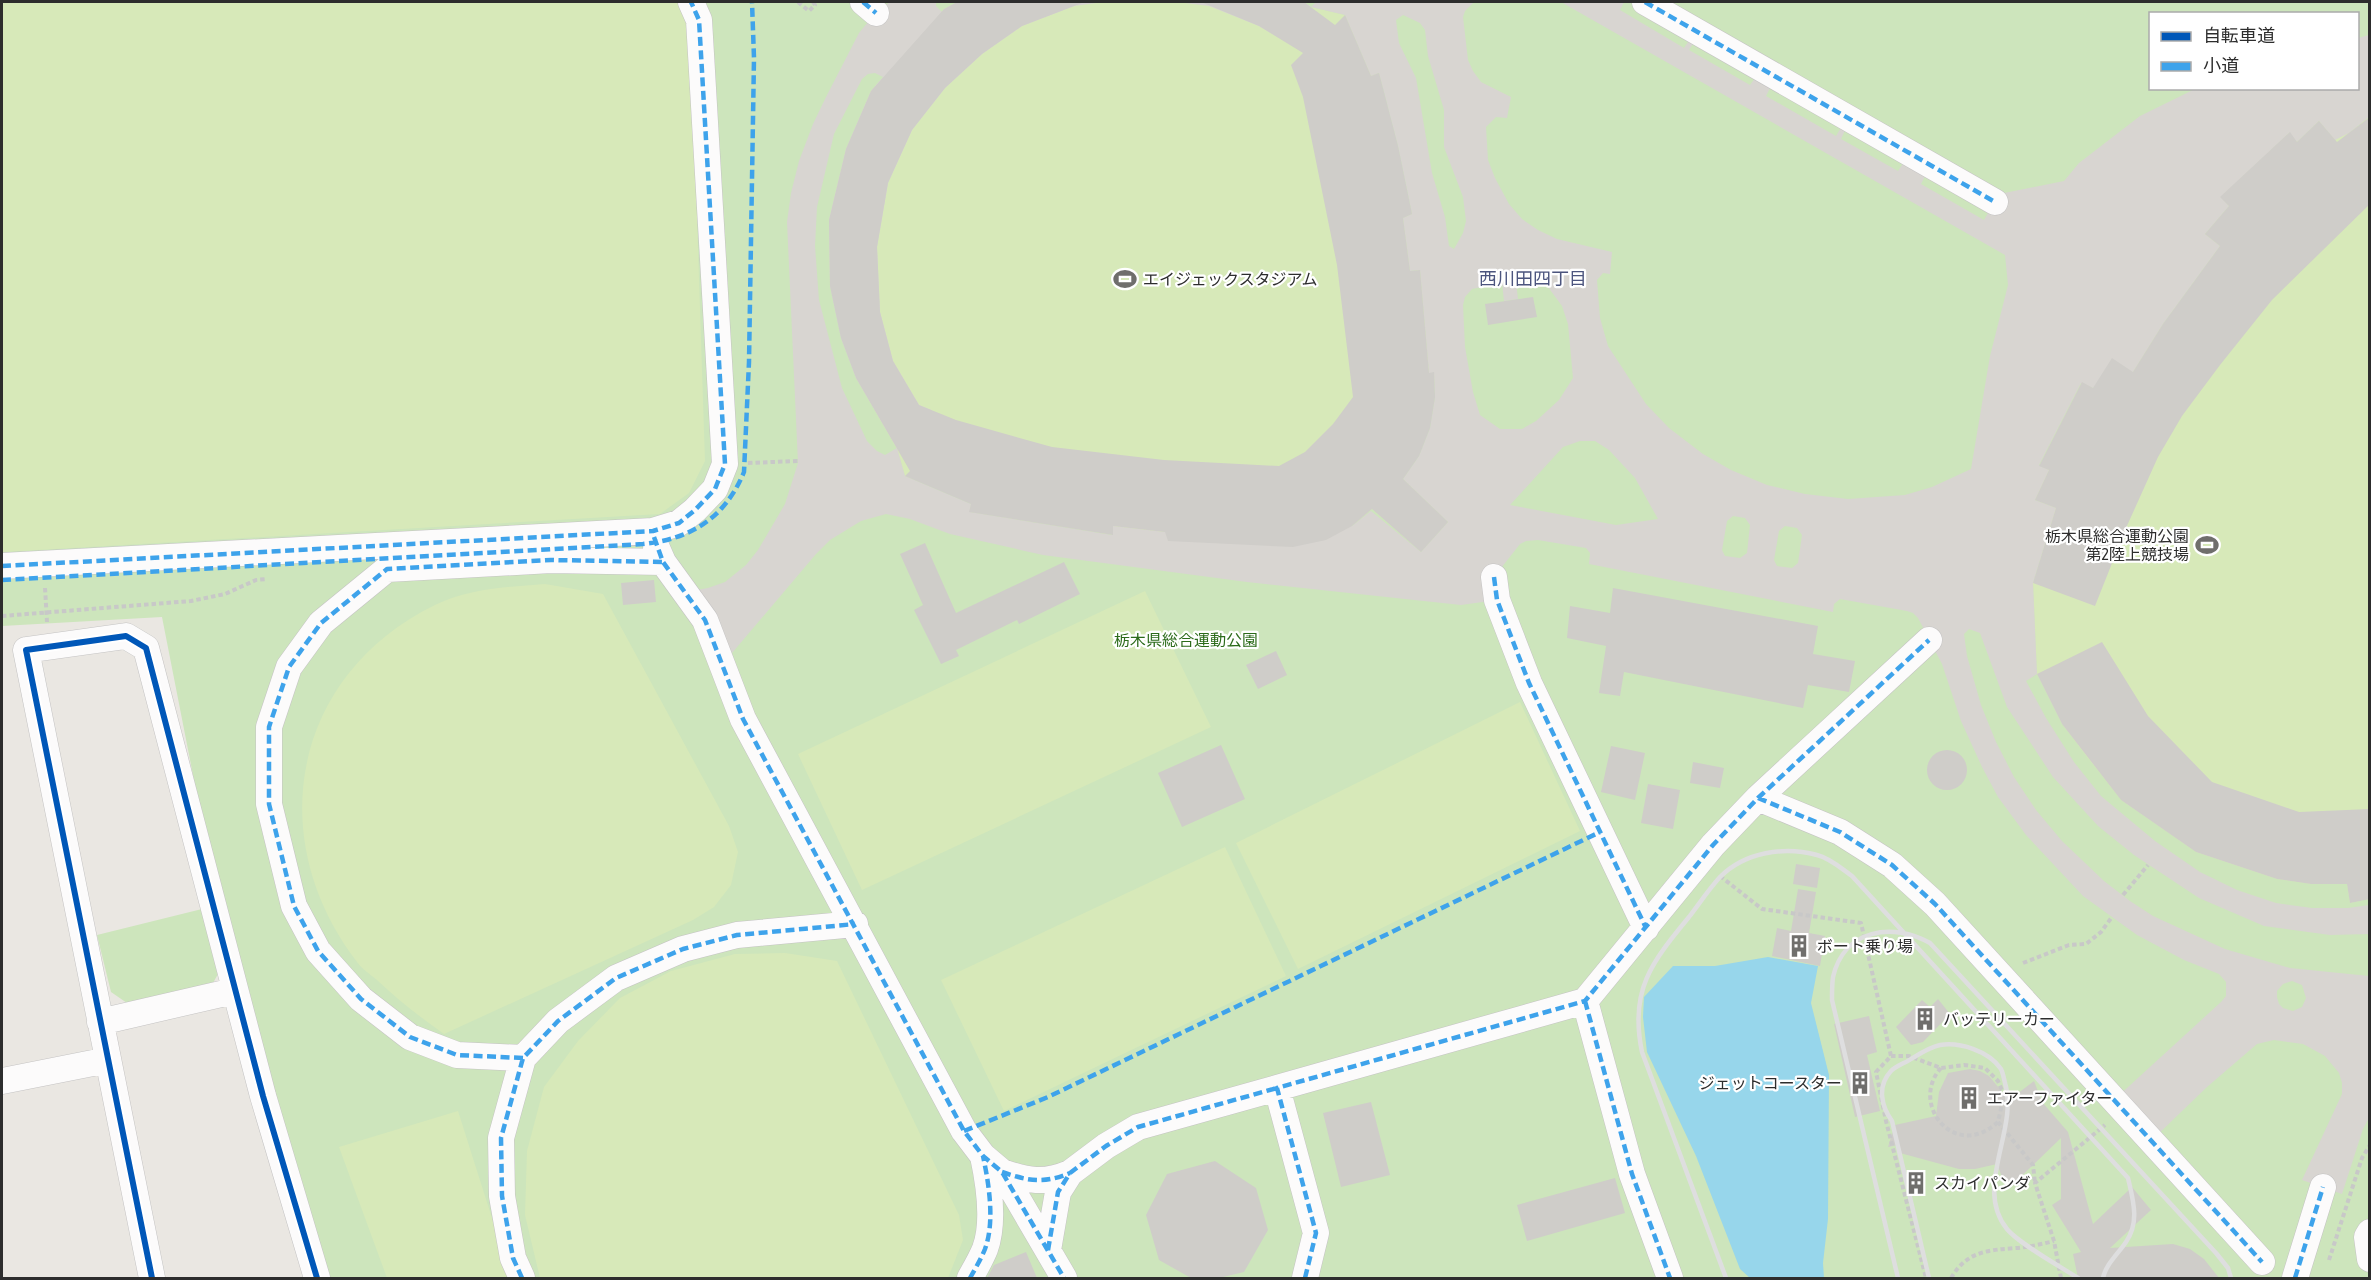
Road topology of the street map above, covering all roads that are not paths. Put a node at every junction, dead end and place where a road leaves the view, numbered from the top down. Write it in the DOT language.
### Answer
graph roads {
  1 [pos="691,2"];
  2 [pos="1645,2"];
  3 [pos="1995,202"];
  4 [pos="653,531"];
  5 [pos="663,562"];
  6 [pos="2,566"];
  7 [pos="1494,577"];
  8 [pos="1929,640"];
  9 [pos="1758,798"];
  10 [pos="855,924"];
  11 [pos="1646,928"];
  12 [pos="234,991"];
  13 [pos="1585,1001"];
  14 [pos="100,1022"];
  15 [pos="523,1058"];
  16 [pos="108,1060"];
  17 [pos="2,1080"];
  18 [pos="1277,1088"];
  19 [pos="992,1165"];
  20 [pos="1070,1173"];
  21 [pos="2323,1187"];
  22 [pos="2370,1232"];
  23 [pos="1048,1250"];
  24 [pos="2370,1259"];
  25 [pos="2262,1262"];
  26 [pos="152,1278"];
  27 [pos="317,1278"];
  28 [pos="522,1278"];
  29 [pos="970,1278"];
  30 [pos="1064,1278"];
  31 [pos="1305,1278"];
  32 [pos="1670,1278"];
  33 [pos="2295,1278"];
  1 -- 4 [label="street"];
  2 -- 3 [label="street"];
  4 -- 5 [label="street"];
  4 -- 6 [label="street"];
  5 -- 10 [label="street"];
  5 -- 15 [label="street"];
  7 -- 11 [label="street"];
  8 -- 9 [label="street"];
  9 -- 11 [label="street"];
  9 -- 25 [label="street"];
  10 -- 15 [label="street"];
  10 -- 19 [label="street"];
  11 -- 13 [label="street"];
  12 -- 14 [label="street"];
  12 -- 14 [label="street"];
  12 -- 27 [label="street"];
  13 -- 18 [label="street"];
  13 -- 32 [label="street"];
  14 -- 16 [label="street"];
  15 -- 28 [label="street"];
  16 -- 17 [label="street"];
  16 -- 26 [label="street"];
  18 -- 20 [label="street"];
  18 -- 31 [label="street"];
  19 -- 20 [label="street"];
  19 -- 23 [label="street"];
  19 -- 29 [label="street"];
  20 -- 23 [label="street"];
  21 -- 33 [label="street"];
  22 -- 24 [label="street"];
  23 -- 30 [label="street"];
}
